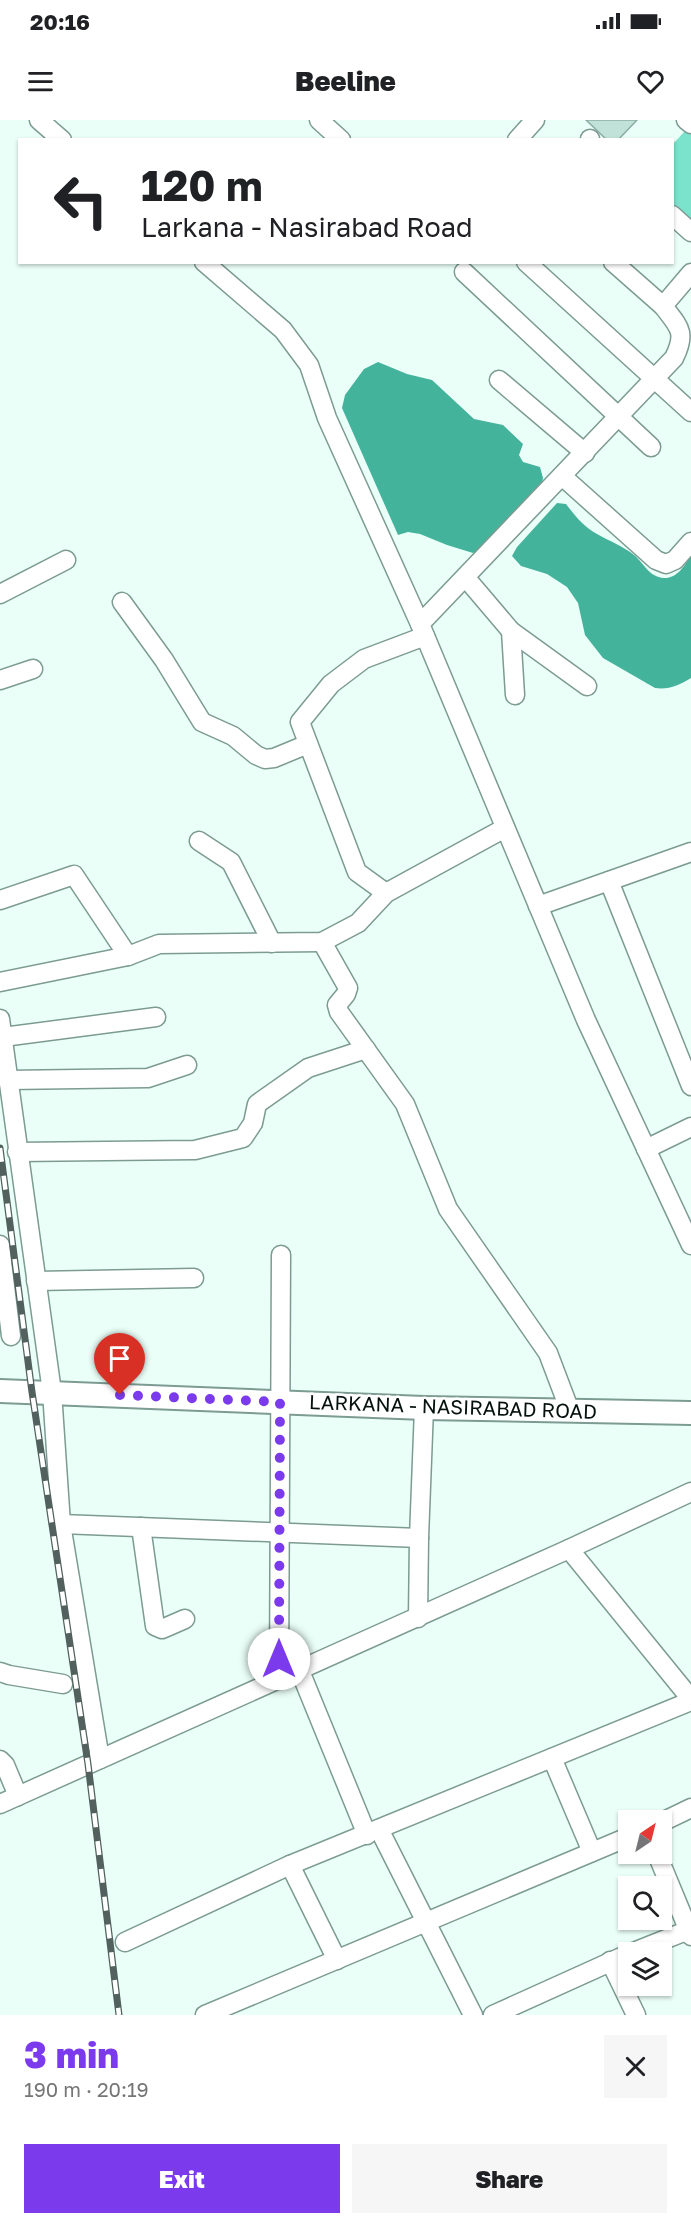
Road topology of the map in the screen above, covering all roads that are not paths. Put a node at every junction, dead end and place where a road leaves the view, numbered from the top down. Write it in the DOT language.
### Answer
graph roads {
  1 [pos="39,120"];
  2 [pos="319,120"];
  3 [pos="535,120"];
  4 [pos="686,120"];
  5 [pos="691,124"];
  6 [pos="60,138"];
  7 [pos="339,138"];
  8 [pos="519,138"];
  9 [pos="674,217"];
  10 [pos="691,232"];
  11 [pos="206,264"];
  12 [pos="528,264"];
  13 [pos="615,264"];
  14 [pos="464,272"];
  15 [pos="691,273"];
  16 [pos="663,306"];
  17 [pos="655,378"];
  18 [pos="499,380"];
  19 [pos="691,412"];
  20 [pos="619,417"];
  21 [pos="651,447"];
  22 [pos="585,453"];
  23 [pos="562,476"];
  24 [pos="691,542"];
  25 [pos="66,560"];
  26 [pos="466,578"];
  27 [pos="0,594"];
  28 [pos="122,602"];
  29 [pos="422,630"];
  30 [pos="511,631"];
  31 [pos="33,669"];
  32 [pos="0,680"];
  33 [pos="586,686"];
  34 [pos="515,694"];
  35 [pos="308,744"];
  36 [pos="506,828"];
  37 [pos="199,841"];
  38 [pos="691,852"];
  39 [pos="609,881"];
  40 [pos="386,893"];
  41 [pos="0,900"];
  42 [pos="538,906"];
  43 [pos="322,942"];
  44 [pos="272,943"];
  45 [pos="128,956"];
  46 [pos="0,982"];
  47 [pos="156,1017"];
  48 [pos="2,1028"];
  49 [pos="366,1049"];
  50 [pos="187,1065"];
  51 [pos="8,1080"];
  52 [pos="691,1086"];
  53 [pos="691,1127"];
  54 [pos="646,1149"];
  55 [pos="17,1152"];
  56 [pos="0,1245"];
  57 [pos="691,1245"];
  58 [pos="280,1255"];
  59 [pos="194,1278"];
  60 [pos="36,1281"];
  61 [pos="11,1336"];
  62 [pos="0,1391"];
  63 [pos="52,1392"];
  64 [pos="280,1402"];
  65 [pos="424,1408"];
  66 [pos="570,1411"];
  67 [pos="691,1413"];
  68 [pos="691,1492"];
  69 [pos="61,1524"];
  70 [pos="141,1527"];
  71 [pos="279,1533"];
  72 [pos="418,1538"];
  73 [pos="569,1550"];
  74 [pos="418,1618"];
  75 [pos="185,1619"];
  76 [pos="300,1671"];
  77 [pos="0,1672"];
  78 [pos="279,1680"];
  79 [pos="63,1684"];
  80 [pos="691,1700"];
  81 [pos="552,1758"];
  82 [pos="100,1759"];
  83 [pos="0,1760"];
  84 [pos="18,1796"];
  85 [pos="0,1804"];
  86 [pos="691,1808"];
  87 [pos="672,1817"];
  88 [pos="373,1832"];
  89 [pos="618,1841"];
  90 [pos="592,1852"];
  91 [pos="661,1864"];
  92 [pos="290,1865"];
  93 [pos="426,1923"];
  94 [pos="690,1931"];
  95 [pos="125,1942"];
  96 [pos="660,1942"];
  97 [pos="618,1958"];
  98 [pos="337,1960"];
  99 [pos="610,1961"];
  100 [pos="206,2015"];
  101 [pos="473,2015"];
  102 [pos="492,2015"];
  103 [pos="636,2015"];
  1 -- 6 [label="street"];
  2 -- 7 [label="street"];
  3 -- 8 [label="street"];
  4 -- 5 [label="street"];
  9 -- 10 [label="street"];
  11 -- 29 [label="street"];
  12 -- 17 [label="street"];
  13 -- 16 [label="street"];
  14 -- 20 [label="street"];
  15 -- 16 [label="street"];
  16 -- 17 [label="street"];
  17 -- 19 [label="street"];
  17 -- 20 [label="street"];
  18 -- 22 [label="street"];
  20 -- 21 [label="street"];
  20 -- 22 [label="street"];
  22 -- 23 [label="street"];
  23 -- 24 [label="street"];
  23 -- 26 [label="street"];
  25 -- 27 [label="street"];
  26 -- 29 [label="street"];
  26 -- 30 [label="street"];
  28 -- 35 [label="street"];
  29 -- 35 [label="street"];
  29 -- 36 [label="street"];
  30 -- 33 [label="street"];
  30 -- 34 [label="street"];
  31 -- 32 [label="street"];
  35 -- 40 [label="street"];
  36 -- 40 [label="street"];
  36 -- 42 [label="street"];
  37 -- 44 [label="street"];
  38 -- 39 [label="street"];
  39 -- 42 [label="street"];
  39 -- 52 [label="street"];
  40 -- 43 [label="street"];
  41 -- 45 [label="street"];
  42 -- 54 [label="street"];
  43 -- 44 [label="street"];
  43 -- 49 [label="street"];
  44 -- 45 [label="street"];
  45 -- 46 [label="street"];
  47 -- 48 [label="street"];
  48 -- 51 [label="street"];
  49 -- 55 [label="street"];
  49 -- 66 [label="street"];
  50 -- 51 [label="street"];
  51 -- 55 [label="street"];
  53 -- 54 [label="street"];
  54 -- 57 [label="street"];
  55 -- 60 [label="street"];
  56 -- 61 [label="street"];
  58 -- 64 [label="street"];
  59 -- 60 [label="street"];
  60 -- 63 [label="street"];
  62 -- 63 [label="main road, LARKANA - NASIRABAD ROAD"];
  63 -- 64 [label="main road, LARKANA - NASIRABAD ROAD"];
  63 -- 69 [label="street"];
  64 -- 65 [label="main road, LARKANA - NASIRABAD ROAD"];
  64 -- 71 [label="street"];
  65 -- 66 [label="main road, LARKANA - NASIRABAD ROAD"];
  65 -- 72 [label="street"];
  66 -- 67 [label="main road, LARKANA - NASIRABAD ROAD"];
  68 -- 73 [label="street"];
  69 -- 70 [label="street"];
  69 -- 82 [label="street"];
  70 -- 71 [label="street"];
  70 -- 75 [label="street"];
  71 -- 72 [label="street"];
  71 -- 78 [label="street"];
  72 -- 74 [label="street"];
  73 -- 74 [label="street"];
  73 -- 80 [label="street"];
  74 -- 76 [label="street"];
  76 -- 78 [label="street"];
  76 -- 88 [label="street"];
  77 -- 79 [label="street"];
  78 -- 82 [label="street"];
  80 -- 81 [label="street"];
  81 -- 88 [label="street"];
  81 -- 90 [label="street"];
  82 -- 84 [label="street"];
  83 -- 84 [label="street"];
  84 -- 85 [label="street"];
  86 -- 87 [label="street"];
  88 -- 92 [label="street"];
  88 -- 93 [label="street"];
  89 -- 90 [label="street"];
  90 -- 93 [label="street"];
  91 -- 94 [label="street"];
  92 -- 95 [label="street"];
  92 -- 98 [label="street"];
  93 -- 98 [label="street"];
  93 -- 101 [label="street"];
  94 -- 96 [label="street"];
  97 -- 99 [label="street"];
  98 -- 100 [label="street"];
  99 -- 102 [label="street"];
  99 -- 103 [label="street"];
}
